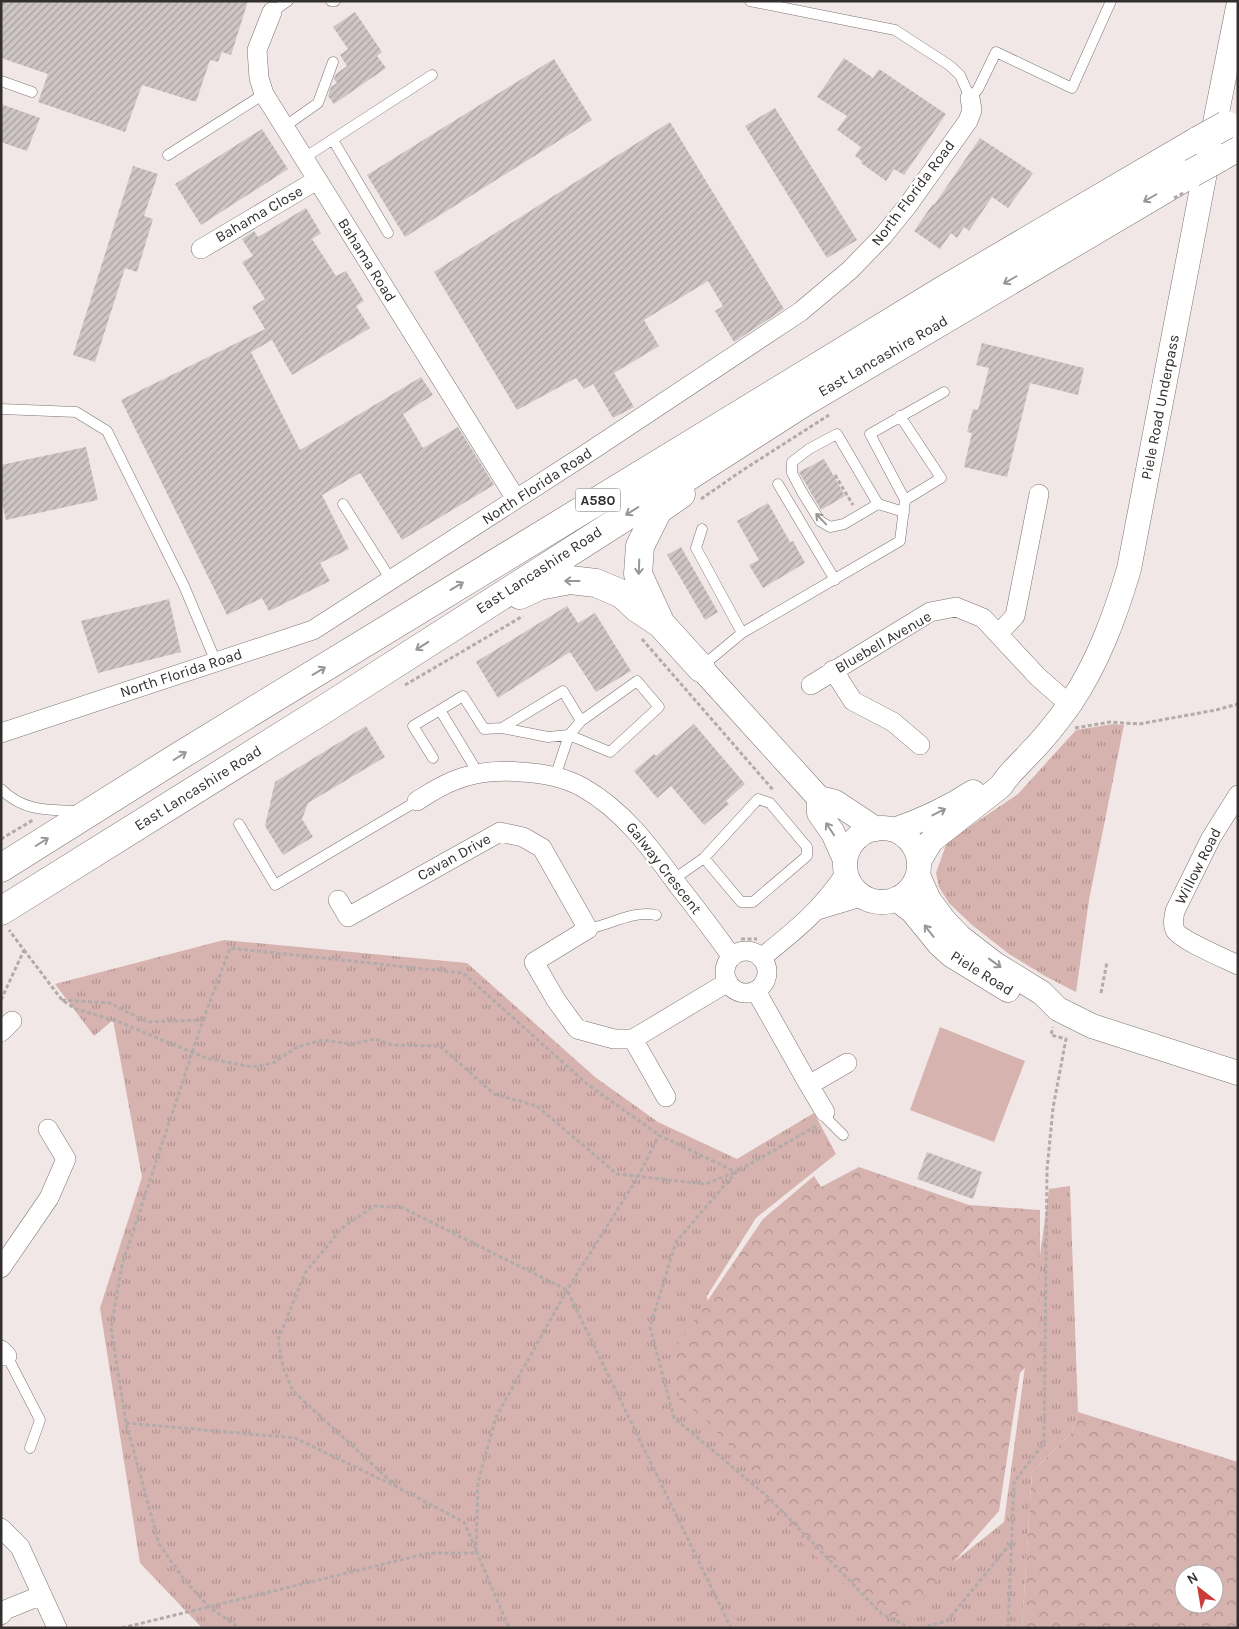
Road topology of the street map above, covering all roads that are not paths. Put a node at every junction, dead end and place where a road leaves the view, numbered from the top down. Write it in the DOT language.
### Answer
graph roads {
  1 [pos="288,1"];
  2 [pos="331,1"];
  3 [pos="335,1"];
  4 [pos="750,1"];
  5 [pos="1111,1"];
  6 [pos="1238,7"];
  7 [pos="272,12"];
  8 [pos="333,62"];
  9 [pos="432,75"];
  10 [pos="1,81"];
  11 [pos="32,92"];
  12 [pos="264,94"];
  13 [pos="970,98"];
  14 [pos="284,127"];
  15 [pos="1224,138"];
  16 [pos="333,140"];
  17 [pos="168,155"];
  18 [pos="304,158"];
  19 [pos="317,180"];
  20 [pos="388,233"];
  21 [pos="201,249"];
  22 [pos="944,392"];
  23 [pos="802,403"];
  24 [pos="1,409"];
  25 [pos="900,416"];
  26 [pos="778,484"];
  27 [pos="1039,494"];
  28 [pos="516,499"];
  29 [pos="905,500"];
  30 [pos="343,504"];
  31 [pos="878,504"];
  32 [pos="904,512"];
  33 [pos="702,529"];
  34 [pos="391,580"];
  35 [pos="835,580"];
  36 [pos="661,624"];
  37 [pos="455,625"];
  38 [pos="742,633"];
  39 [pos="998,634"];
  40 [pos="216,662"];
  41 [pos="701,668"];
  42 [pos="833,670"];
  43 [pos="811,685"];
  44 [pos="1070,705"];
  45 [pos="440,710"];
  46 [pos="581,721"];
  47 [pos="502,728"];
  48 [pos="1,733"];
  49 [pos="569,735"];
  50 [pos="920,745"];
  51 [pos="433,758"];
  52 [pos="478,773"];
  53 [pos="1008,774"];
  54 [pos="555,777"];
  55 [pos="1,789"];
  56 [pos="1238,795"];
  57 [pos="819,798"];
  58 [pos="417,801"];
  59 [pos="92,811"];
  60 [pos="239,824"];
  61 [pos="885,829"];
  62 [pos="704,858"];
  63 [pos="845,867"];
  64 [pos="1,868"];
  65 [pos="918,868"];
  66 [pos="674,879"];
  67 [pos="862,897"];
  68 [pos="896,899"];
  69 [pos="338,900"];
  70 [pos="818,910"];
  71 [pos="4,914"];
  72 [pos="656,915"];
  73 [pos="588,929"];
  74 [pos="732,957"];
  75 [pos="761,958"];
  76 [pos="1238,965"];
  77 [pos="728,982"];
  78 [pos="756,991"];
  79 [pos="1058,1009"];
  80 [pos="633,1039"];
  81 [pos="846,1062"];
  82 [pos="1238,1073"];
  83 [pos="809,1085"];
  84 [pos="666,1097"];
  85 [pos="826,1116"];
  86 [pos="48,1129"];
  87 [pos="843,1135"];
  88 [pos="1,1268"];
  89 [pos="3,1354"];
  90 [pos="30,1448"];
  91 [pos="1,1528"];
  92 [pos="42,1594"];
  93 [pos="1,1615"];
  94 [pos="57,1628"];
  1 -- 7 [label="lane"];
  2 -- 3 [label="lane"];
  4 -- 13 [label="lane"];
  5 -- 13 [label="lane"];
  6 -- 44 [label="street, Piele Road Underpass"];
  7 -- 12 [label="street, Bahama Road"];
  8 -- 14 [label="lane"];
  9 -- 16 [label="lane"];
  10 -- 11 [label="lane"];
  12 -- 14 [label="street, Bahama Road"];
  12 -- 17 [label="lane"];
  13 -- 28 [label="street, North Florida Road"];
  14 -- 18 [label="street, Bahama Road"];
  15 -- 23 [label="highway, East Lancashire Road / A580, one-way, bridge"];
  59 -- 15 [label="highway, East Lancashire Road / A580, one-way"];
  16 -- 18 [label="lane"];
  16 -- 20 [label="lane"];
  18 -- 19 [label="street, Bahama Road"];
  19 -- 21 [label="street, Bahama Close"];
  19 -- 28 [label="street, Bahama Road"];
  22 -- 25 [label="lane"];
  23 -- 36 [label="highway, one-way"];
  23 -- 37 [label="highway, East Lancashire Road / A580, one-way"];
  24 -- 40 [label="lane"];
  25 -- 29 [label="lane"];
  25 -- 29 [label="lane"];
  26 -- 35 [label="lane"];
  27 -- 39 [label="street"];
  28 -- 34 [label="street, North Florida Road"];
  29 -- 32 [label="lane"];
  30 -- 34 [label="lane"];
  31 -- 31 [label="lane, one-way"];
  31 -- 32 [label="lane"];
  32 -- 35 [label="lane"];
  33 -- 38 [label="lane"];
  34 -- 40 [label="street, North Florida Road"];
  35 -- 38 [label="lane"];
  36 -- 37 [label="highway, one-way"];
  36 -- 41 [label="highway"];
  37 -- 71 [label="highway, East Lancashire Road / A580, one-way"];
  38 -- 41 [label="lane"];
  39 -- 42 [label="street, Bluebell Avenue"];
  39 -- 44 [label="street, Bluebell Avenue"];
  40 -- 48 [label="street, North Florida Road"];
  41 -- 57 [label="street"];
  42 -- 43 [label="street, Bluebell Avenue"];
  42 -- 50 [label="street"];
  44 -- 53 [label="street, Piele Road Underpass"];
  45 -- 47 [label="lane"];
  45 -- 51 [label="lane"];
  45 -- 52 [label="lane"];
  46 -- 47 [label="lane"];
  46 -- 49 [label="lane"];
  46 -- 49 [label="lane"];
  47 -- 49 [label="lane"];
  49 -- 54 [label="lane"];
  52 -- 54 [label="street, Galway Crescent"];
  52 -- 58 [label="street, Galway Crescent"];
  61 -- 53 [label="street, Piele Road Underpass, one-way"];
  53 -- 65 [label="street, Piele Road Underpass"];
  54 -- 66 [label="street, Galway Crescent"];
  55 -- 59 [label="lane"];
  56 -- 76 [label="street, Willow Road"];
  57 -- 61 [label="street"];
  63 -- 57 [label="street, one-way"];
  58 -- 60 [label="lane"];
  64 -- 59 [label="highway, East Lancashire Road / A580, one-way"];
  61 -- 63 [label="street"];
  61 -- 65 [label="street"];
  62 -- 62 [label="lane"];
  62 -- 66 [label="lane"];
  63 -- 67 [label="street"];
  63 -- 70 [label="street"];
  65 -- 68 [label="street"];
  65 -- 79 [label="street, Piele Road, one-way"];
  66 -- 74 [label="street, Galway Crescent"];
  67 -- 68 [label="street"];
  67 -- 70 [label="street"];
  79 -- 68 [label="street, Piele Road, one-way"];
  69 -- 73 [label="street, Cavan Drive"];
  70 -- 75 [label="street"];
  72 -- 73 [label="lane"];
  73 -- 80 [label="street"];
  74 -- 75 [label="street"];
  74 -- 77 [label="street"];
  75 -- 78 [label="street"];
  77 -- 78 [label="street"];
  77 -- 80 [label="street"];
  78 -- 83 [label="street"];
  79 -- 82 [label="street, Piele Road"];
  80 -- 84 [label="street"];
  81 -- 83 [label="street"];
  83 -- 85 [label="street"];
  85 -- 87 [label="lane"];
  86 -- 88 [label="street"];
  89 -- 90 [label="lane"];
  91 -- 92 [label="street"];
  92 -- 93 [label="street"];
  92 -- 94 [label="street"];
}
